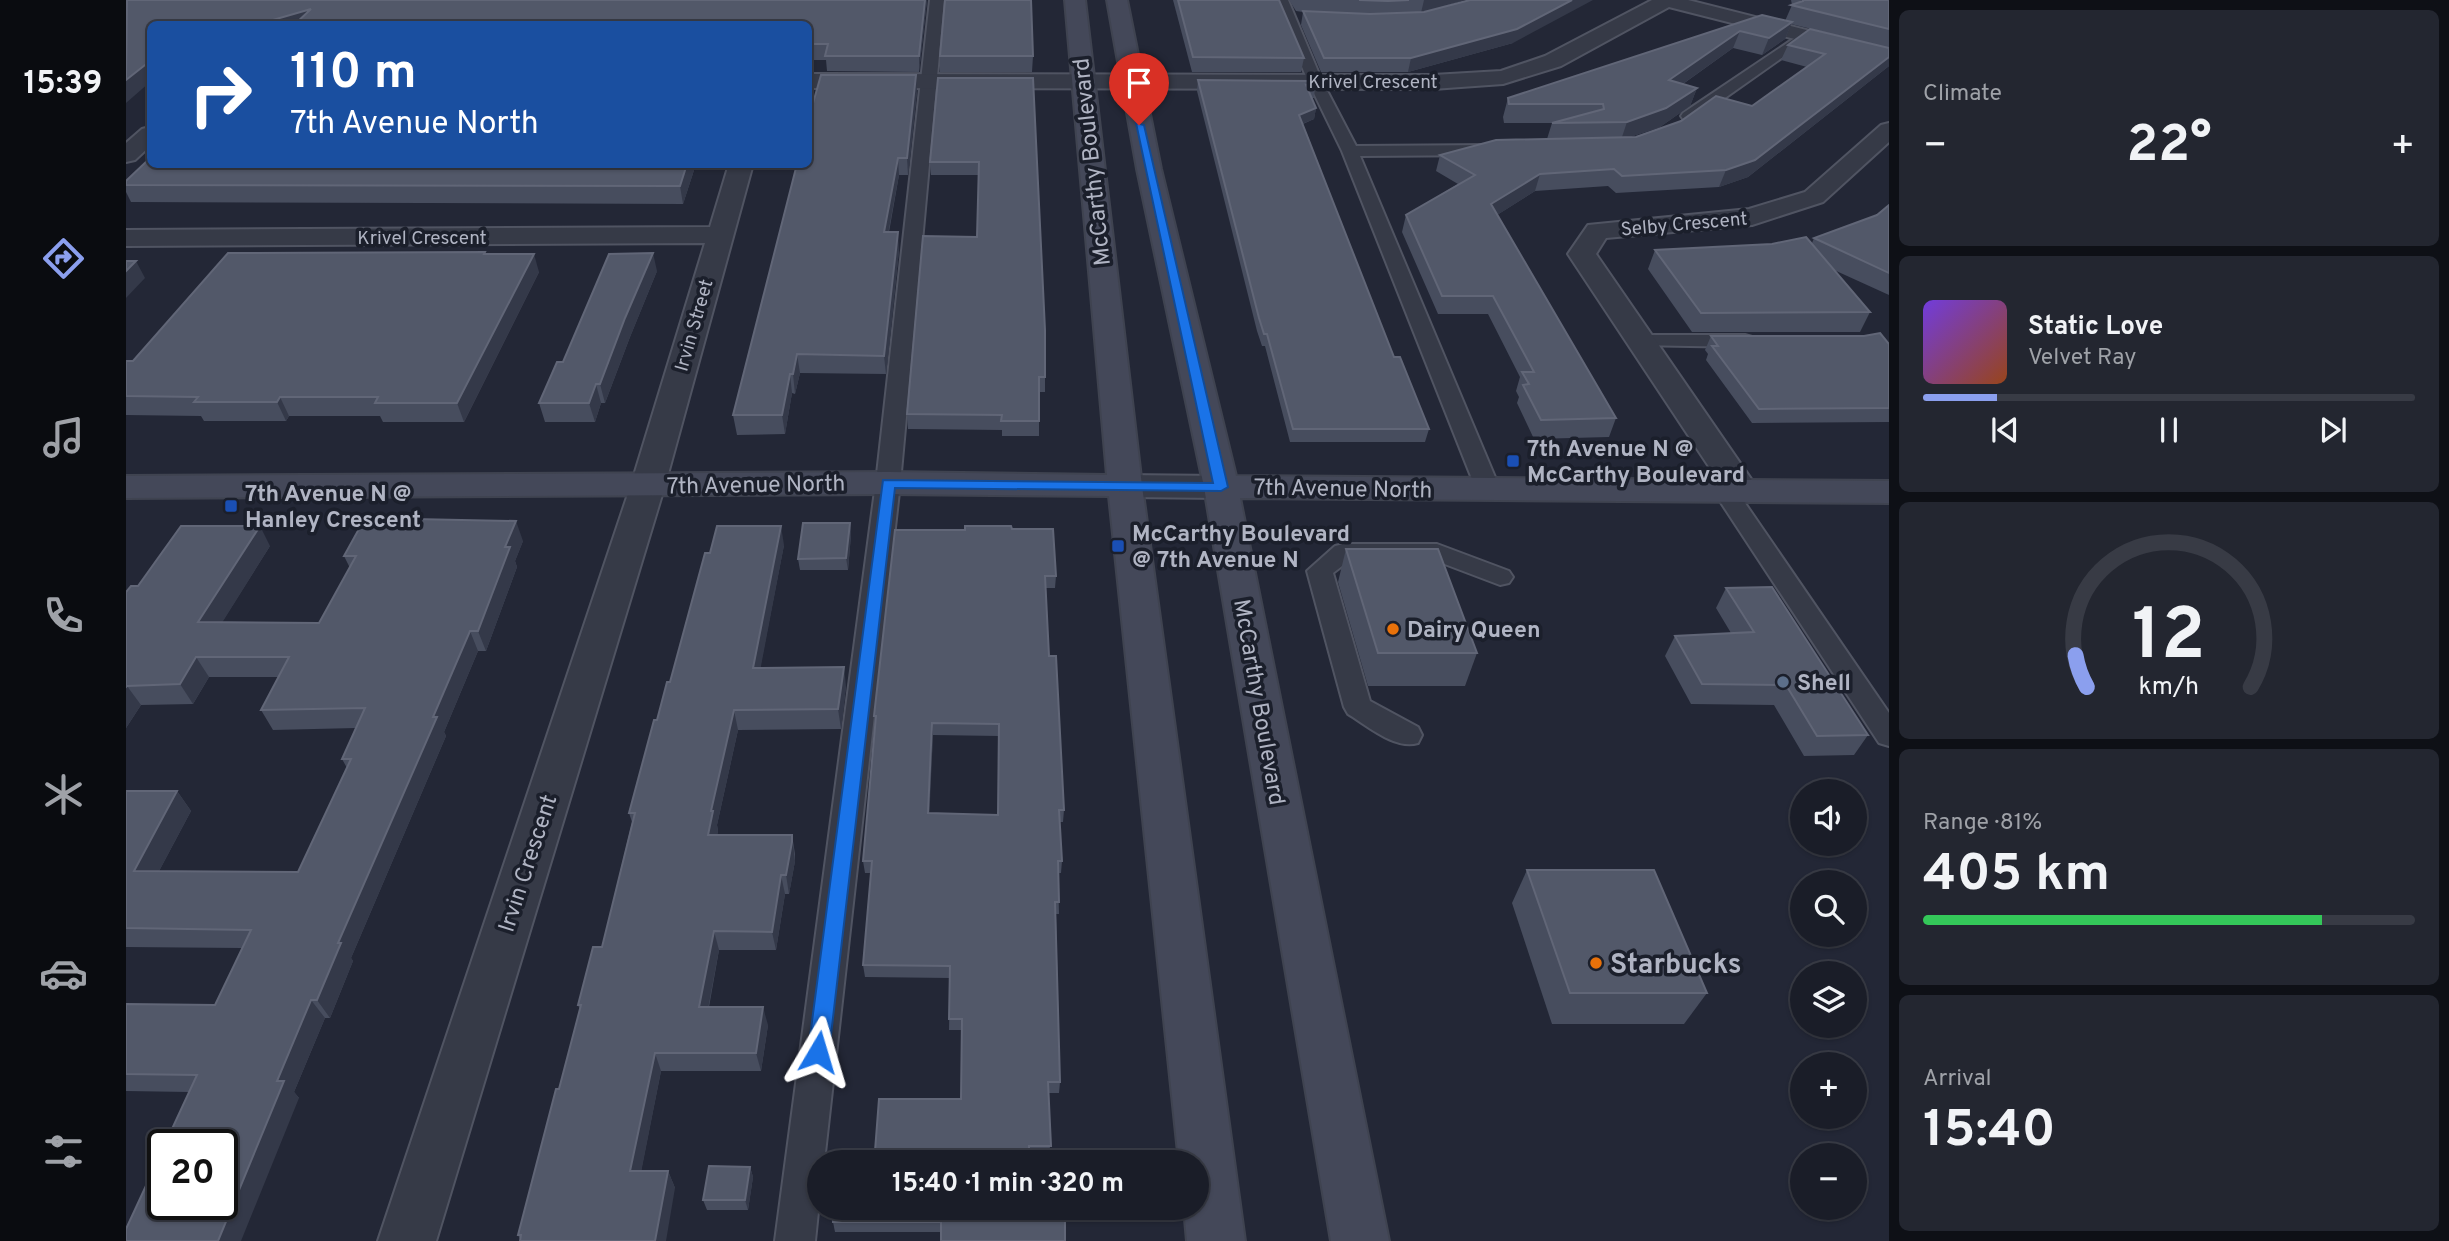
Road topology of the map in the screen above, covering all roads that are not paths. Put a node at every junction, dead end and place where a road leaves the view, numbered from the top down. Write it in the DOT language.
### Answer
graph roads {
  1 [pos="937,0"];
  2 [pos="1075,0"];
  3 [pos="1117,0"];
  4 [pos="1281,0"];
  5 [pos="1666,0"];
  6 [pos="1805,34"];
  7 [pos="1889,57"];
  8 [pos="1081,80"];
  9 [pos="1130,80"];
  10 [pos="812,81"];
  11 [pos="928,81"];
  12 [pos="1315,81"];
  13 [pos="1678,124"];
  14 [pos="1889,130"];
  15 [pos="147,137"];
  16 [pos="1517,149"];
  17 [pos="1350,151"];
  18 [pos="126,155"];
  19 [pos="740,168"];
  20 [pos="719,235"];
  21 [pos="126,238"];
  22 [pos="1641,341"];
  23 [pos="1763,341"];
  24 [pos="888,483"];
  25 [pos="648,485"];
  26 [pos="1125,486"];
  27 [pos="126,487"];
  28 [pos="1221,487"];
  29 [pos="1488,489"];
  30 [pos="1735,492"];
  31 [pos="1889,492"];
  32 [pos="1500,577"];
  33 [pos="1408,735"];
  34 [pos="1889,735"];
  35 [pos="407,1241"];
  36 [pos="795,1241"];
  37 [pos="1216,1241"];
  38 [pos="1360,1241"];
  1 -- 11 [label="lane"];
  2 -- 8 [label="main road, McCarthy Boulevard"];
  3 -- 9 [label="main road, McCarthy Boulevard"];
  4 -- 12 [label="lane"];
  5 -- 6 [label="street"];
  5 -- 12 [label="street, Krivel Crescent"];
  6 -- 7 [label="street"];
  6 -- 13 [label="lane"];
  8 -- 9 [label="street, Krivel Crescent"];
  8 -- 11 [label="street, Krivel Crescent"];
  8 -- 26 [label="main road, McCarthy Boulevard"];
  9 -- 12 [label="street, Krivel Crescent"];
  9 -- 28 [label="main road, McCarthy Boulevard"];
  10 -- 11 [label="street, Krivel Crescent"];
  11 -- 24 [label="lane"];
  12 -- 17 [label="lane"];
  14 -- 22 [label="street, Selby Crescent"];
  15 -- 18 [label="street"];
  16 -- 17 [label="lane"];
  17 -- 29 [label="lane"];
  19 -- 20 [label="street, Irvin Street"];
  20 -- 21 [label="street, Krivel Crescent"];
  20 -- 25 [label="street, Irvin Street"];
  22 -- 23 [label="lane"];
  22 -- 30 [label="street, Selby Crescent"];
  24 -- 25 [label="main road, 7th Avenue North"];
  24 -- 26 [label="main road, 7th Avenue North"];
  24 -- 36 [label="lane"];
  25 -- 27 [label="main road, 7th Avenue North"];
  25 -- 35 [label="street, Irvin Crescent"];
  26 -- 28 [label="street, 7th Avenue North"];
  26 -- 37 [label="main road, McCarthy Boulevard"];
  28 -- 29 [label="main road, 7th Avenue North"];
  28 -- 38 [label="main road, McCarthy Boulevard"];
  29 -- 30 [label="main road, 7th Avenue North"];
  30 -- 31 [label="main road, 7th Avenue North"];
  30 -- 34 [label="lane"];
  32 -- 33 [label="lane"];
}
